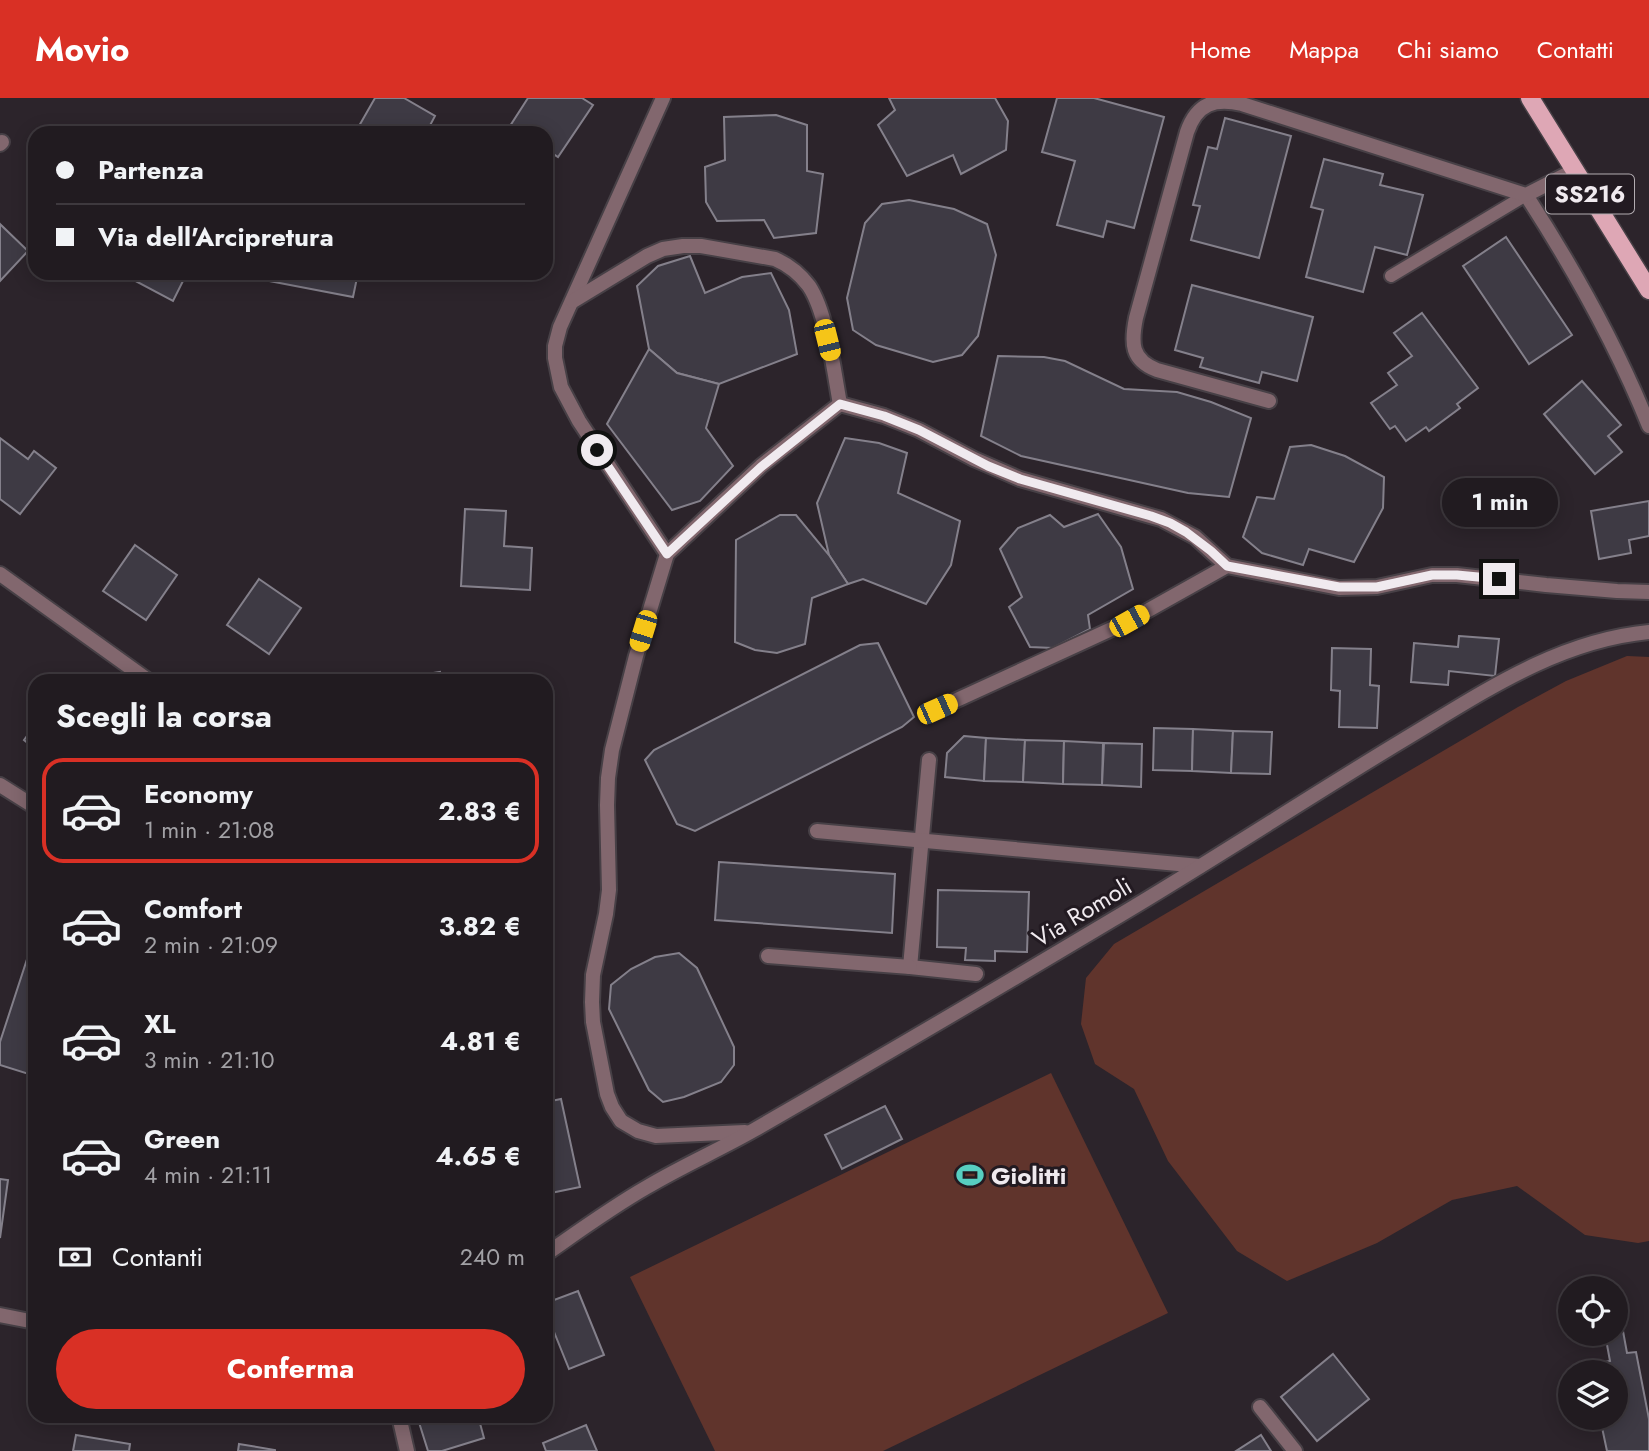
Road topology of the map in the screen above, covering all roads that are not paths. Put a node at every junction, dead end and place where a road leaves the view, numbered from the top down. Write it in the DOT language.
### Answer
graph roads {
  1 [pos="663,98"];
  2 [pos="1530,98"];
  3 [pos="1575,170"];
  4 [pos="1526,195"];
  5 [pos="1391,276"];
  6 [pos="1649,290"];
  7 [pos="573,301"];
  8 [pos="1269,401"];
  9 [pos="840,404"];
  10 [pos="1649,426"];
  11 [pos="667,554"];
  12 [pos="1227,566"];
  13 [pos="0,574"];
  14 [pos="1649,592"];
  15 [pos="1649,632"];
  16 [pos="139,674"];
  17 [pos="937,709"];
  18 [pos="929,760"];
  19 [pos="0,785"];
  20 [pos="28,803"];
  21 [pos="817,831"];
  22 [pos="922,841"];
  23 [pos="1200,866"];
  24 [pos="768,956"];
  25 [pos="910,967"];
  26 [pos="976,974"];
  27 [pos="750,1132"];
  28 [pos="553,1249"];
  29 [pos="0,1315"];
  30 [pos="28,1321"];
  31 [pos="1260,1408"];
  32 [pos="401,1423"];
  33 [pos="407,1451"];
  34 [pos="1296,1451"];
  1 -- 7 [label="street"];
  2 -- 3 [label="main road, SS216"];
  3 -- 4 [label="street"];
  3 -- 6 [label="main road, SS216"];
  4 -- 5 [label="lane"];
  4 -- 8 [label="street"];
  4 -- 10 [label="street"];
  7 -- 9 [label="street"];
  7 -- 11 [label="street"];
  9 -- 11 [label="street"];
  9 -- 12 [label="street"];
  11 -- 27 [label="street"];
  12 -- 14 [label="street"];
  12 -- 17 [label="street"];
  13 -- 16 [label="street"];
  15 -- 23 [label="street, Via Romoli"];
  18 -- 22 [label="street"];
  19 -- 20 [label="street"];
  21 -- 22 [label="street"];
  22 -- 23 [label="street"];
  22 -- 25 [label="street"];
  23 -- 27 [label="street, Via Romoli"];
  24 -- 25 [label="street"];
  25 -- 26 [label="street"];
  27 -- 28 [label="street, Via Romoli"];
  29 -- 30 [label="street"];
  31 -- 34 [label="street"];
  32 -- 33 [label="street"];
}
